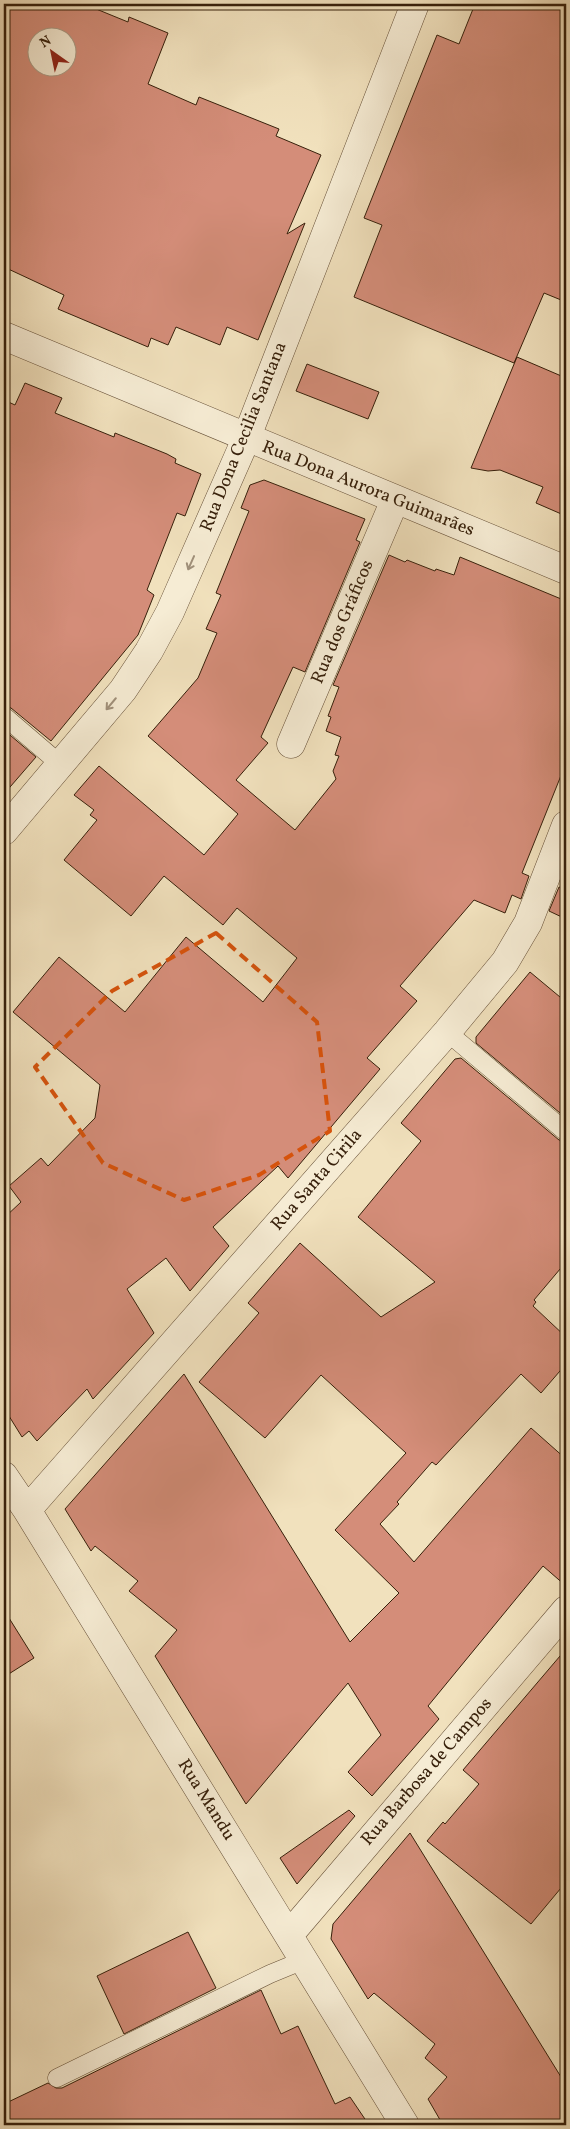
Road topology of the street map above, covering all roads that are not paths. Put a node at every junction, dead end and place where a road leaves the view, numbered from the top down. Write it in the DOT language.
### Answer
graph roads {
  1 [pos="415,4"];
  2 [pos="4,336"];
  3 [pos="246,439"];
  4 [pos="395,500"];
  5 [pos="566,570"];
  6 [pos="4,716"];
  7 [pos="291,744"];
  8 [pos="60,764"];
  9 [pos="566,825"];
  10 [pos="4,831"];
  11 [pos="447,1032"];
  12 [pos="566,1132"];
  13 [pos="4,1476"];
  14 [pos="27,1510"];
  15 [pos="566,1610"];
  16 [pos="289,1935"];
  17 [pos="304,1960"];
  18 [pos="57,2078"];
  19 [pos="405,2125"];
  1 -- 3 [label="street, Rua Dona Cecilia Santana"];
  2 -- 3 [label="street, Rua Dona Aurora Guimarães"];
  3 -- 4 [label="street, Rua Dona Aurora Guimarães"];
  3 -- 8 [label="street, Rua Dona Cecilia Santana, one-way"];
  4 -- 5 [label="street, Rua Dona Aurora Guimarães"];
  4 -- 7 [label="street, Rua dos Gráficos"];
  6 -- 8 [label="lane"];
  8 -- 10 [label="street, Rua Dona Cecilia Santana"];
  9 -- 11 [label="street, Rua Santa Cirila"];
  11 -- 12 [label="lane"];
  11 -- 14 [label="street, Rua Santa Cirila"];
  13 -- 14 [label="street, Rua Mandu"];
  14 -- 16 [label="street, Rua Mandu"];
  15 -- 16 [label="street, Rua Barbosa de Campos"];
  16 -- 17 [label="street, Rua Mandu"];
  17 -- 18 [label="lane"];
  17 -- 19 [label="street, Rua Mandu"];
}
